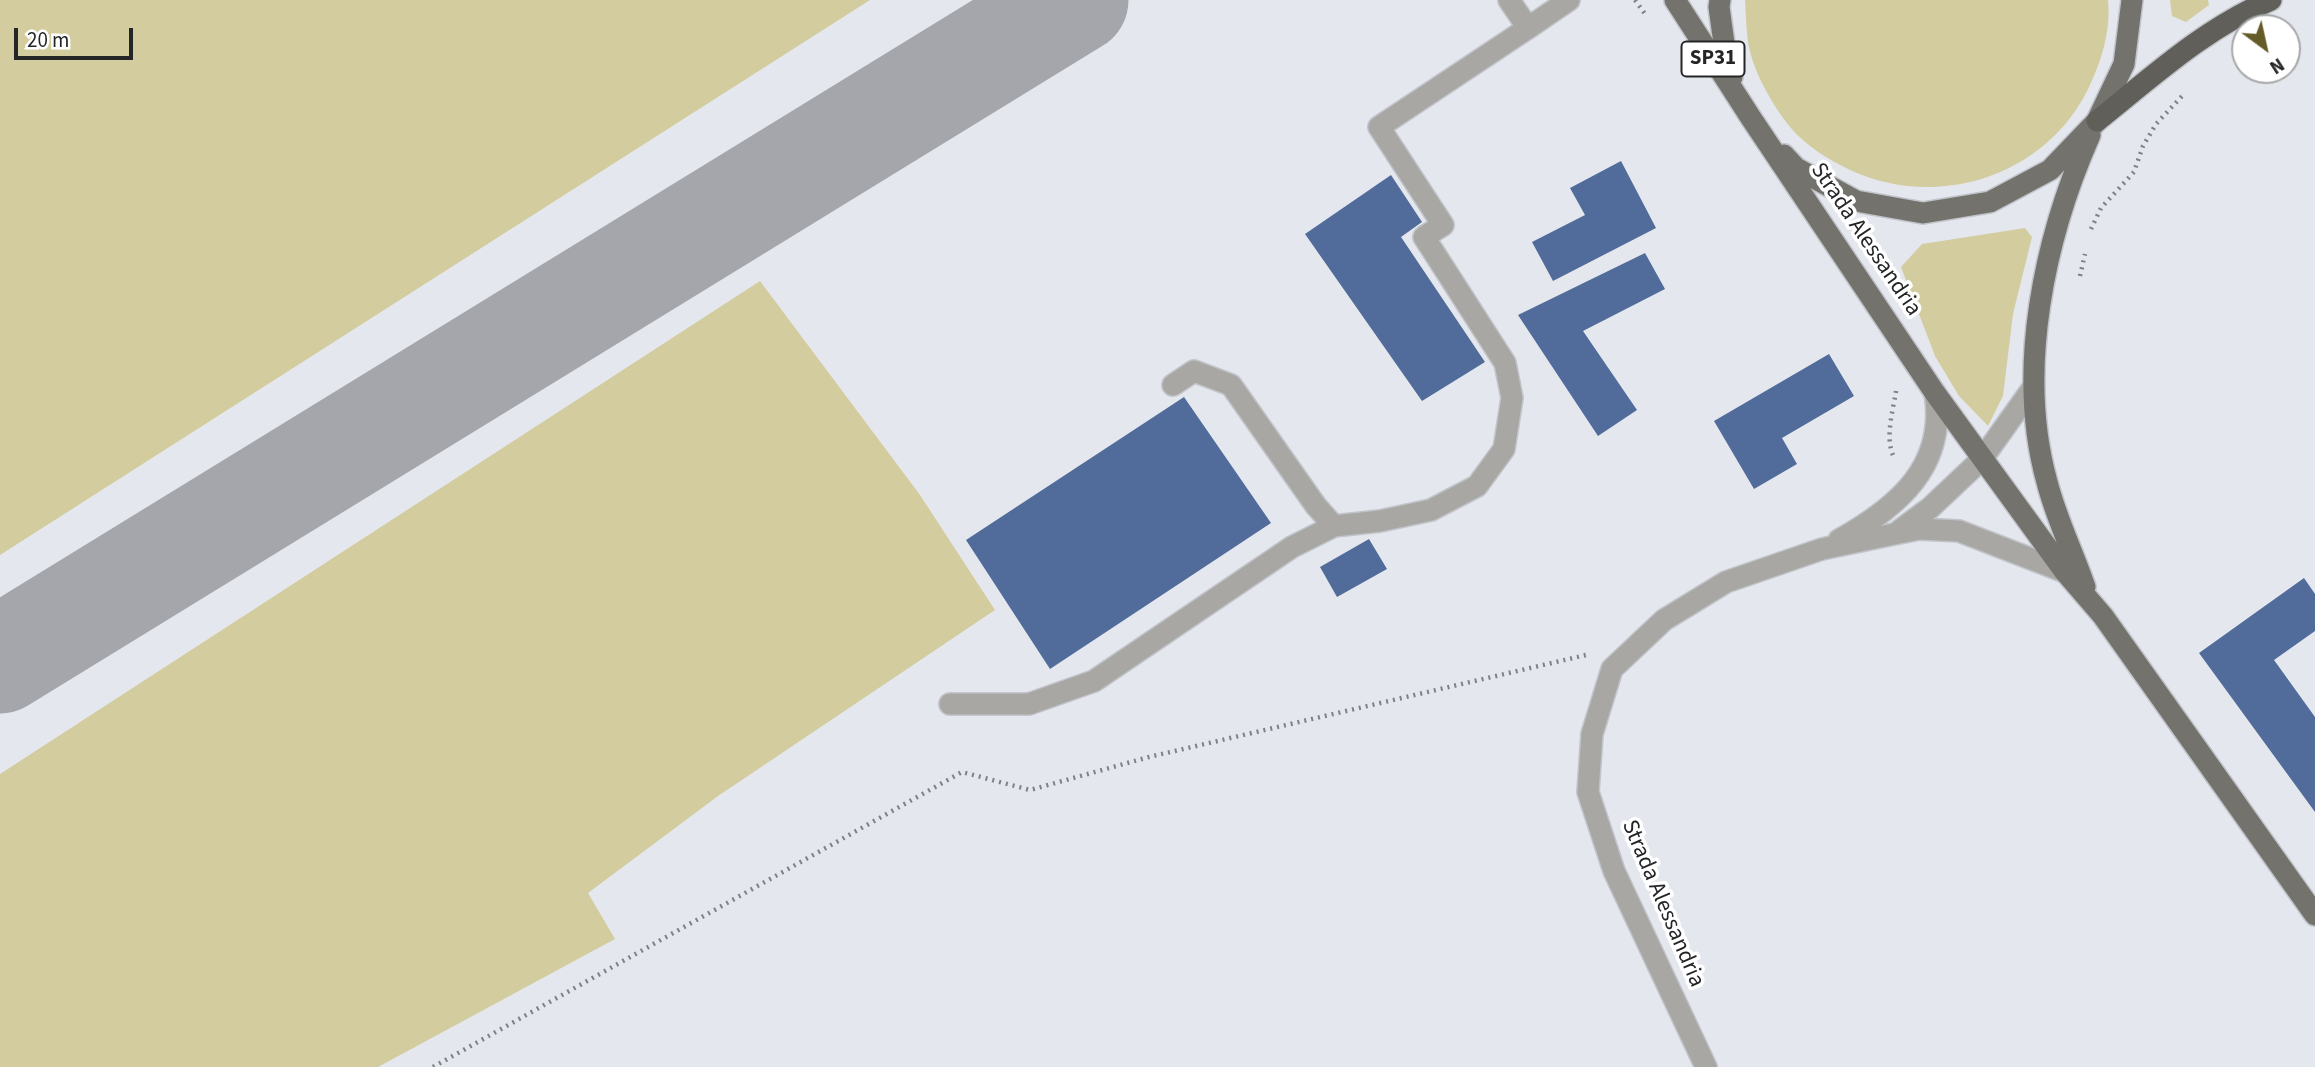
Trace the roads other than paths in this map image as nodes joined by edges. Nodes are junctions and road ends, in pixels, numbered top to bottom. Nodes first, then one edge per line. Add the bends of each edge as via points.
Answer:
1 (1509, 0) edge
2 (1569, 0) edge
3 (1675, 0) edge
4 (1720, 0) edge
5 (2132, 0) edge
6 (2271, 0) edge
7 (1528, 28) junction
8 (1751, 118) junction
9 (2097, 121) junction
10 (1173, 385) dead end
11 (2032, 389) junction
12 (1935, 393) junction
13 (1982, 459) junction
14 (1334, 526) junction
15 (1894, 534) junction
16 (1822, 550) junction
17 (2065, 572) junction
18 (2090, 599) junction
19 (950, 704) dead end
20 (2315, 915) edge
21 (1706, 1067) edge

1 - 7 street
2 - 7 street
3 - 8 main road, SP31
4 - 8 main road via 1727,65
5 - 9 main road via 2124,64
6 - 9 highway via 2198,40
7 - 14 street via 1379,127 1443,225 1424,237 1504,363 1512,398 1504,449 1478,486 1431,510 1380,522
8 - 9 main road via 1796,168 1856,201 1923,213 1990,202 2050,170
8 - 12 main road, Strada Alessandria
9 - 11 main road via 2076,168 2052,248 2035,332
10 - 14 street via 1194,371 1231,385
11 - 13 street
11 - 18 main road via 2047,484
12 - 13 main road, Strada Alessandria
12 - 16 street, Strada Alessandria via 1937,430 1932,453 1913,484 1895,503
13 - 15 street via 1930,508
13 - 17 main road, Strada Alessandria
14 - 19 street via 1292,547 1094,681 1029,705
15 - 16 street, Strada Alessandria
15 - 17 street, Strada Alessandria via 1919,529 1959,531
16 - 21 street, Strada Alessandria via 1726,582 1664,620 1612,669 1592,734 1588,792 1614,871
17 - 18 main road, Strada Alessandria
18 - 20 main road

